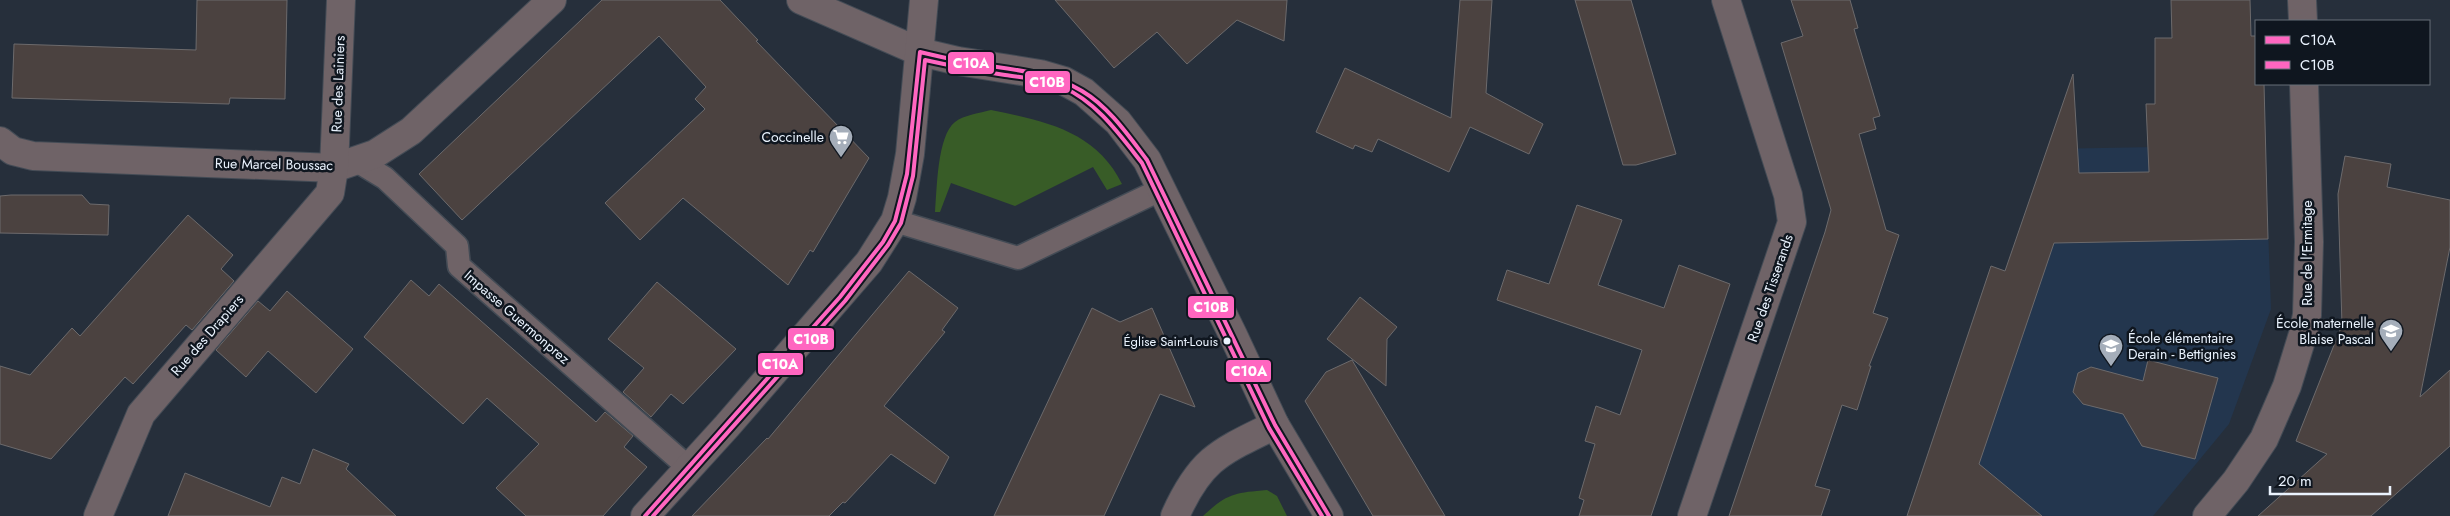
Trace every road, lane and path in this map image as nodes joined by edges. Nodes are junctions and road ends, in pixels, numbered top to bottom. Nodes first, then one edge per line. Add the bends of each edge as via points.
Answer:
1 (341, 0) edge
2 (552, 0) edge
3 (801, 0) edge
4 (924, 0) edge
5 (1726, 0) edge
6 (2302, 0) edge
7 (2303, 20) edge
8 (920, 52) junction
9 (2304, 85) edge
10 (0, 141) edge
11 (346, 165) junction
12 (1162, 189) junction
13 (895, 221) junction
14 (1274, 425) junction
15 (689, 468) junction
16 (98, 516) edge
17 (645, 516) edge
18 (1175, 516) edge
19 (1329, 516) edge
20 (1692, 516) edge
21 (2207, 516) edge

1 - 11 street, Rue des Lainiers
2 - 11 street, Rue Marcel Boussac via 411,131 375,154
3 - 8 street
4 - 8 street
5 - 20 street, Rue des Tisserands via 1788,195 1792,222
6 - 7 street
8 - 12 street via 1040,74 1084,92 1104,108 1134,141
8 - 13 street via 907,174
9 - 21 street, Rue de l'Ermitage via 2309,242 2307,315 2303,334 2287,386 2264,439
10 - 11 street, Rue Marcel Boussac via 13,151 33,156
11 - 15 lane, Impasse Guermonprez via 384,178 457,246 458,266
11 - 16 street, Rue des Drapiers via 330,193 141,414
12 - 13 lane via 1018,258
12 - 14 street
13 - 15 street via 869,262
14 - 18 street via 1222,452 1205,465 1193,480
14 - 19 street
15 - 17 street

